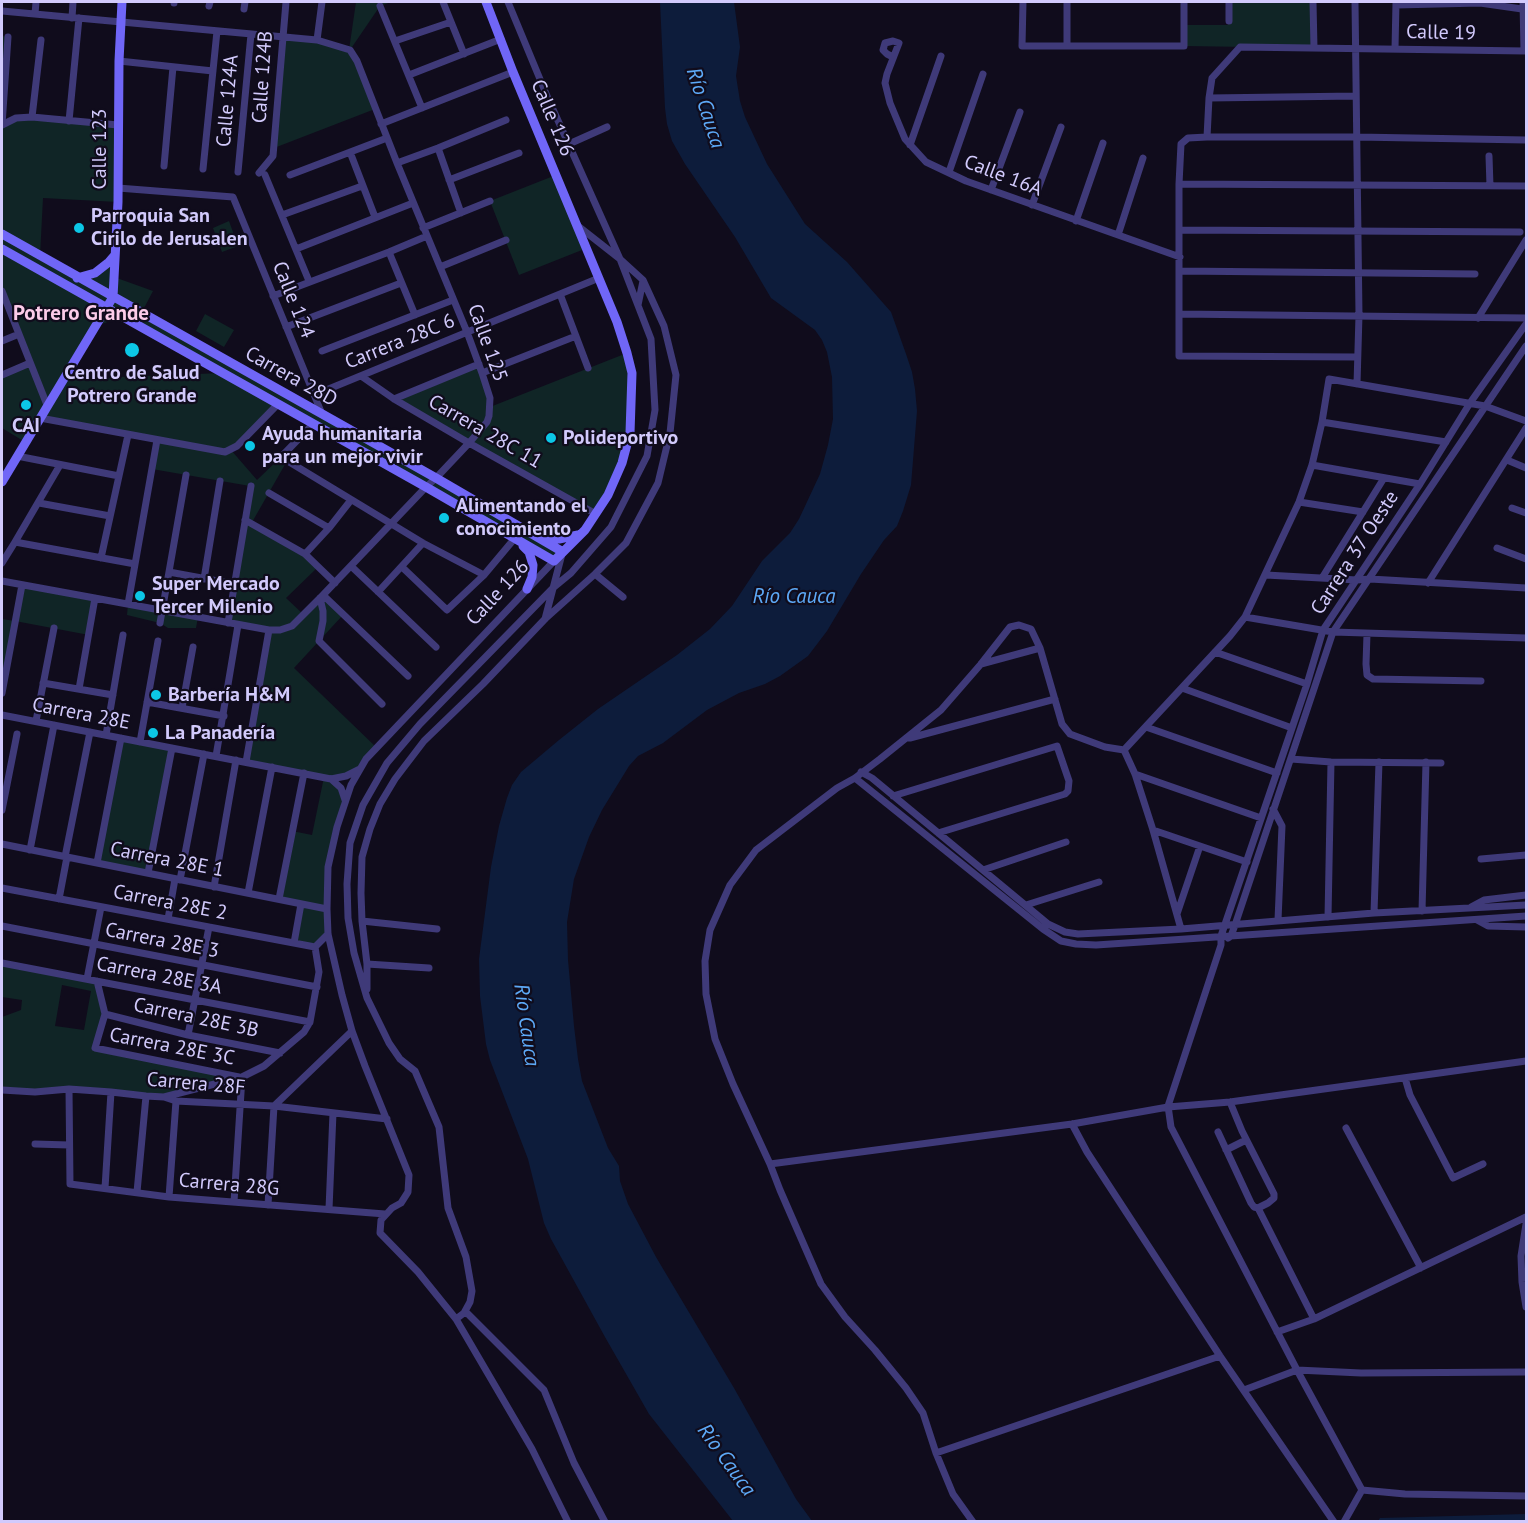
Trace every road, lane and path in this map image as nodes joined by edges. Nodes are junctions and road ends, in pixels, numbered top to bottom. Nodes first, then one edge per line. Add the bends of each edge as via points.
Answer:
1 (3, 2) edge
2 (36, 2) edge
3 (74, 2) edge
4 (122, 2) edge
5 (286, 2) edge
6 (322, 2) edge
7 (443, 2) edge
8 (486, 2) edge
9 (508, 2) edge
10 (1023, 2) edge
11 (1067, 2) edge
12 (1184, 2) edge
13 (1229, 2) edge
14 (1313, 2) edge
15 (1355, 2) edge
16 (1480, 2) edge
17 (1396, 3) edge
18 (1522, 5) edge
19 (380, 6) dead end
20 (2, 11) edge
21 (35, 14) junction
22 (75, 18) junction
23 (1229, 21) dead end
24 (121, 22) junction
25 (451, 22) junction
26 (217, 31) junction
27 (251, 34) junction
28 (8, 37) dead end
29 (282, 37) junction
30 (501, 39) junction
31 (41, 40) dead end
32 (317, 40) junction
33 (395, 41) junction
34 (1067, 46) junction
35 (1314, 48) junction
36 (1356, 49) junction
37 (1395, 49) junction
38 (1525, 51) edge
39 (464, 54) junction
40 (941, 56) dead end
41 (893, 57) dead end
42 (119, 61) junction
43 (173, 67) junction
44 (213, 71) junction
45 (513, 72) junction
46 (983, 74) dead end
47 (409, 75) junction
48 (1356, 96) junction
49 (1209, 98) junction
50 (422, 108) junction
51 (1020, 112) dead end
52 (32, 117) junction
53 (506, 120) dead end
54 (69, 121) junction
55 (381, 123) junction
56 (2, 125) edge
57 (118, 125) junction
58 (607, 127) dead end
59 (1061, 127) dead end
60 (1207, 137) junction
61 (1357, 137) junction
62 (387, 138) junction
63 (1527, 140) edge
64 (1103, 143) dead end
65 (569, 144) junction
66 (910, 144) junction
67 (438, 148) junction
68 (350, 152) junction
69 (519, 153) dead end
70 (1489, 156) dead end
71 (1143, 158) dead end
72 (397, 163) junction
73 (164, 166) dead end
74 (203, 169) dead end
75 (238, 172) dead end
76 (949, 172) junction
77 (290, 175) dead end
78 (449, 180) junction
79 (1179, 184) junction
80 (1358, 184) junction
81 (362, 186) junction
82 (1490, 186) junction
83 (1527, 186) edge
84 (118, 188) junction
85 (991, 190) junction
86 (490, 201) dead end
87 (413, 203) junction
88 (1032, 205) junction
89 (461, 213) junction
90 (282, 215) junction
91 (375, 217) junction
92 (1076, 221) junction
93 (578, 226) junction
94 (423, 228) junction
95 (1179, 230) junction
96 (1358, 230) junction
97 (1520, 232) dead end
98 (2, 234) edge
99 (427, 236) junction
100 (1118, 236) junction
101 (506, 240) dead end
102 (1527, 240) edge
103 (2, 249) edge
104 (296, 249) junction
105 (389, 252) junction
106 (115, 255) junction
107 (1180, 257) junction
108 (620, 259) junction
109 (440, 267) junction
110 (1180, 271) junction
111 (1358, 272) junction
112 (1475, 274) dead end
113 (77, 278) junction
114 (599, 278) junction
115 (643, 280) junction
116 (309, 281) junction
117 (401, 283) junction
118 (2, 291) edge
119 (560, 294) junction
120 (273, 296) junction
121 (113, 297) junction
122 (453, 300) junction
123 (638, 305) junction
124 (107, 307) junction
125 (1179, 314) junction
126 (415, 315) junction
127 (1359, 315) junction
128 (1478, 318) junction
129 (1527, 318) edge
130 (1527, 324) edge
131 (286, 327) junction
132 (467, 332) junction
133 (1523, 333) edge
134 (19, 334) junction
135 (576, 336) junction
136 (2, 341) edge
137 (1527, 346) edge
138 (322, 351) dead end
139 (1357, 357) junction
140 (30, 363) junction
141 (479, 364) junction
142 (588, 368) dead end
143 (482, 373) junction
144 (2, 375) edge
145 (361, 376) junction
146 (1357, 384) junction
147 (314, 395) junction
148 (394, 399) junction
149 (1470, 403) junction
150 (278, 404) junction
151 (47, 405) junction
152 (1485, 406) junction
153 (322, 414) junction
154 (40, 418) junction
155 (1527, 421) edge
156 (1322, 422) junction
157 (313, 424) junction
158 (1527, 428) edge
159 (128, 435) junction
160 (157, 440) junction
161 (1446, 442) junction
162 (469, 443) junction
163 (17, 456) junction
164 (1507, 460) junction
165 (60, 465) junction
166 (1312, 465) junction
167 (1527, 468) edge
168 (186, 475) dead end
169 (119, 476) junction
170 (436, 478) junction
171 (1384, 478) junction
172 (220, 480) dead end
173 (2, 482) edge
174 (1420, 484) junction
175 (251, 486) dead end
176 (426, 486) junction
177 (269, 493) dead end
178 (351, 500) junction
179 (1299, 502) junction
180 (39, 503) junction
181 (1512, 508) dead end
182 (1363, 512) junction
183 (1527, 513) edge
184 (596, 514) junction
185 (110, 516) junction
186 (245, 520) junction
187 (392, 524) junction
188 (329, 528) junction
189 (580, 535) junction
190 (515, 538) junction
191 (540, 538) junction
192 (15, 542) junction
193 (423, 543) junction
194 (1497, 548) dead end
195 (562, 552) junction
196 (305, 554) junction
197 (101, 558) junction
198 (1527, 559) edge
199 (554, 561) junction
200 (2, 563) edge
201 (135, 564) junction
202 (351, 566) junction
203 (402, 567) junction
204 (169, 572) junction
205 (595, 574) junction
206 (484, 575) junction
207 (1266, 575) junction
208 (1322, 578) junction
209 (204, 579) junction
210 (1370, 579) junction
211 (1357, 580) junction
212 (2, 581) edge
213 (335, 583) junction
214 (1428, 583) junction
215 (234, 584) junction
216 (22, 585) junction
217 (554, 587) junction
218 (1527, 588) edge
219 (527, 589) junction
220 (378, 592) junction
221 (322, 597) junction
222 (623, 597) dead end
223 (95, 598) junction
224 (129, 604) junction
225 (163, 611) junction
226 (1245, 616) junction
227 (545, 619) junction
228 (160, 623) dead end
229 (228, 623) junction
230 (238, 625) junction
231 (54, 628) dead end
232 (268, 630) junction
233 (1323, 630) junction
234 (1333, 632) junction
235 (1367, 634) junction
236 (123, 635) dead end
237 (1527, 638) edge
238 (158, 641) dead end
239 (192, 647) dead end
240 (436, 647) dead end
241 (1040, 648) junction
242 (1215, 652) junction
243 (981, 664) junction
244 (408, 676) dead end
245 (1481, 681) dead end
246 (43, 683) junction
247 (1307, 684) junction
248 (1182, 688) junction
249 (79, 689) junction
250 (2, 693) edge
251 (113, 695) junction
252 (1055, 699) junction
253 (147, 702) junction
254 (382, 704) dead end
255 (182, 708) junction
256 (2, 715) edge
257 (224, 716) junction
258 (36, 722) junction
259 (54, 725) junction
260 (1146, 727) junction
261 (1292, 728) junction
262 (90, 732) junction
263 (16, 734) dead end
264 (106, 735) junction
265 (121, 738) junction
266 (905, 739) junction
267 (140, 742) junction
268 (172, 748) junction
269 (1124, 750) junction
270 (204, 754) junction
271 (216, 756) junction
272 (1291, 759) junction
273 (236, 760) junction
274 (246, 762) junction
275 (1331, 762) junction
276 (1379, 762) junction
277 (1426, 762) junction
278 (1441, 763) dead end
279 (272, 767) junction
280 (360, 769) junction
281 (861, 772) junction
282 (1277, 772) junction
283 (304, 773) junction
284 (1135, 774) junction
285 (855, 778) junction
286 (331, 779) junction
287 (894, 796) junction
288 (345, 800) junction
289 (1273, 809) junction
290 (2, 810) edge
291 (1261, 818) junction
292 (1153, 830) junction
293 (938, 833) junction
294 (1066, 842) dead end
295 (2, 844) edge
296 (1200, 846) junction
297 (30, 850) junction
298 (1527, 855) edge
299 (66, 857) junction
300 (1481, 859) dead end
301 (1247, 862) junction
302 (97, 863) junction
303 (983, 870) junction
304 (148, 873) junction
305 (177, 879) junction
306 (1099, 882) dead end
307 (214, 887) junction
308 (2, 888) edge
309 (248, 893) junction
310 (1527, 895) edge
311 (59, 899) junction
312 (279, 900) junction
313 (301, 904) junction
314 (1026, 904) junction
315 (1527, 905) edge
316 (101, 907) junction
317 (1469, 908) junction
318 (327, 909) junction
319 (1422, 911) junction
320 (1374, 913) junction
321 (1177, 914) junction
322 (1527, 916) edge
323 (1328, 917) junction
324 (168, 919) junction
325 (1278, 920) junction
326 (1476, 920) junction
327 (362, 921) junction
328 (1235, 925) junction
329 (2, 926) edge
330 (1225, 926) junction
331 (209, 927) junction
332 (1527, 927) edge
333 (437, 929) dead end
334 (1181, 929) junction
335 (328, 934) junction
336 (1221, 936) junction
337 (1231, 936) junction
338 (294, 943) junction
339 (94, 944) junction
340 (1221, 945) junction
341 (315, 947) junction
342 (2, 963) edge
343 (367, 964) junction
344 (202, 966) junction
345 (429, 968) dead end
346 (87, 979) junction
347 (97, 981) junction
348 (316, 987) junction
349 (367, 998) junction
350 (195, 1000) junction
351 (105, 1014) junction
352 (310, 1023) junction
353 (352, 1031) junction
354 (188, 1035) junction
355 (280, 1053) junction
356 (1527, 1061) edge
357 (242, 1077) junction
358 (1405, 1078) junction
359 (69, 1089) junction
360 (2, 1090) edge
361 (111, 1092) junction
362 (146, 1096) junction
363 (164, 1096) junction
364 (176, 1101) junction
365 (1230, 1102) junction
366 (241, 1105) junction
367 (274, 1106) junction
368 (1168, 1107) junction
369 (333, 1113) junction
370 (387, 1119) junction
371 (1072, 1124) junction
372 (1346, 1128) dead end
373 (1218, 1131) dead end
374 (1246, 1140) junction
375 (36, 1144) dead end
376 (69, 1145) junction
377 (1226, 1150) junction
378 (770, 1164) junction
379 (1484, 1164) dead end
380 (105, 1188) junction
381 (137, 1192) junction
382 (169, 1197) junction
383 (234, 1202) junction
384 (268, 1205) junction
385 (1258, 1208) junction
386 (329, 1209) junction
387 (386, 1214) junction
388 (1527, 1217) edge
389 (1527, 1224) edge
390 (1421, 1268) junction
391 (1527, 1307) edge
392 (464, 1313) junction
393 (456, 1319) junction
394 (1314, 1319) junction
395 (1277, 1332) junction
396 (1220, 1356) junction
397 (1297, 1370) junction
398 (1527, 1372) edge
399 (1244, 1390) junction
400 (936, 1453) junction
401 (1362, 1490) junction
402 (1527, 1496) edge
403 (568, 1521) edge
404 (605, 1521) edge
405 (973, 1521) edge
406 (1334, 1521) edge
407 (1344, 1521) edge

1 - 20 street
2 - 21 street
3 - 22 street
4 - 24 street, Calle 123
5 - 29 street, Calle 124B
6 - 32 street
7 - 25 street
8 - 30 street, Calle 126
9 - 65 street
10 - 34 street via 1022,46
11 - 34 street
12 - 34 street via 1184,46
13 - 23 street
14 - 35 street
15 - 36 street
16 - 17 street
16 - 18 street
17 - 37 street
18 - 38 street
19 - 33 street
20 - 21 street
21 - 22 street
22 - 24 street
22 - 54 street
24 - 26 street
24 - 42 street, Calle 123
25 - 33 street
25 - 39 street
26 - 27 street
26 - 44 street
27 - 29 street
27 - 75 street, Calle 124A
28 - 56 street
29 - 32 street
29 - 90 street, Calle 124B via 273,156 262,174
30 - 39 street
30 - 45 street, Calle 126
31 - 52 street
32 - 55 street, Calle 125 via 350,50
33 - 47 street
35 - 36 street, Calle 19
35 - 49 street, Calle 19 via 1240,47 1212,78
36 - 37 street, Calle 19
36 - 48 street
37 - 38 street, Calle 19
39 - 47 street
40 - 66 street
41 - 66 street, Calle 16A via 885,83
42 - 43 street
42 - 57 street, Calle 123
43 - 44 street
43 - 73 street
44 - 74 street
45 - 50 street
45 - 93 street, Calle 126
46 - 76 street
47 - 50 street
48 - 49 street
48 - 61 street
49 - 60 street, Calle 19
50 - 55 street
51 - 85 street
52 - 54 street
52 - 56 street via 16,118
53 - 67 street
54 - 57 street
55 - 62 street, Calle 125
57 - 84 street, Calle 123
58 - 65 street
59 - 88 street
60 - 61 street
60 - 79 street via 1188,138 1181,144
61 - 63 street
61 - 80 street
62 - 68 street
62 - 72 street, Calle 125
64 - 92 street
65 - 108 street
66 - 76 street, Calle 16A via 926,162
67 - 72 street
67 - 78 street
68 - 77 street
68 - 81 street
69 - 78 street
70 - 82 street
71 - 100 street
72 - 87 street, Calle 125
76 - 85 street, Calle 16A
78 - 89 street
79 - 80 street
79 - 95 street
80 - 82 street
80 - 96 street
81 - 90 street
81 - 91 street
82 - 83 street
84 - 106 street, Calle 123
84 - 120 street, Calle 124 via 233,197
85 - 88 street, Calle 16A
86 - 89 street
87 - 91 street
87 - 94 street, Calle 125
88 - 92 street, Calle 16A
89 - 94 street
90 - 104 street
91 - 104 street
92 - 100 street, Calle 16A
93 - 108 street
93 - 114 street, Calle 126
94 - 99 street, Calle 125
95 - 96 street
95 - 107 street
96 - 97 street
96 - 111 street
98 - 113 street, Carrera 28D
99 - 105 street
99 - 109 street, Calle 125
100 - 107 street, Calle 16A
101 - 109 street
102 - 128 street
103 - 124 street, Carrera 28D
104 - 116 street
105 - 116 street
105 - 117 street
106 - 113 street via 95,273
106 - 121 street, Calle 123
107 - 110 street
108 - 115 street
108 - 123 street
109 - 122 street, Calle 125
110 - 111 street
110 - 125 street
111 - 112 street
111 - 127 street
113 - 121 street, Carrera 28D
114 - 119 street, Carrera 28C 6
114 - 184 street, Calle 126 via 627,353 632,394 630,433 622,463
115 - 123 street
115 - 205 street via 664,326 676,375 670,434 658,483 626,543
116 - 120 street
117 - 126 street
117 - 131 street
118 - 134 street
119 - 132 street, Carrera 28C 6
119 - 135 street
120 - 131 street, Calle 124
121 - 124 street, Calle 123
121 - 153 street, Carrera 28D
122 - 126 street
122 - 132 street, Calle 125
123 - 217 street via 651,339 655,410 646,456 611,527
124 - 150 street, Carrera 28D
124 - 151 street, Calle 123
125 - 127 street
125 - 139 street via 1179,356
126 - 138 street
127 - 128 street
127 - 139 street
128 - 129 street
130 - 133 street, Carrera 37 Oeste
131 - 147 street, Calle 124
132 - 141 street, Calle 125
132 - 145 street, Carrera 28C 6
133 - 149 street, Carrera 37 Oeste
134 - 136 street
134 - 140 street
135 - 142 street
135 - 143 street
137 - 152 street, Carrera 37 Oeste
139 - 146 street
140 - 144 street
140 - 151 street
141 - 143 street, Calle 125
141 - 148 street
143 - 162 street, Calle 125 via 490,399 489,416
145 - 147 street, Carrera 28C 6
145 - 148 street, Carrera 28C 11
146 - 149 street
146 - 156 street via 1329,379
147 - 153 street, Calle 124
148 - 162 street, Carrera 28C 11
149 - 152 street
149 - 161 street, Carrera 37 Oeste
150 - 157 street, Carrera 28D
150 - 160 street via 237,446 225,452
151 - 154 street, Calle 123
152 - 155 street
152 - 210 street, Carrera 37 Oeste
153 - 170 street, Carrera 28D
154 - 159 street
154 - 163 street, Calle 123
156 - 161 street
156 - 166 street
157 - 176 street, Carrera 28D
157 - 178 street via 281,457
158 - 164 street
159 - 160 street
159 - 169 street
160 - 201 street
161 - 174 street, Carrera 37 Oeste
162 - 170 street, Calle 125
162 - 184 street, Carrera 28C 11
163 - 165 street
163 - 173 street, Calle 123
164 - 167 street
164 - 214 street
165 - 169 street
165 - 180 street
166 - 171 street
166 - 179 street
168 - 204 street
169 - 185 street
170 - 176 street, Calle 125
170 - 191 street, Carrera 28D
171 - 174 street
171 - 182 street
172 - 209 street
174 - 211 street, Carrera 37 Oeste
175 - 186 street
176 - 187 street, Calle 125
176 - 190 street, Carrera 28D
177 - 188 street
178 - 187 street
178 - 188 street
179 - 182 street
179 - 207 street
180 - 185 street
180 - 192 street
181 - 183 street
182 - 208 street
184 - 189 street, Calle 126
185 - 197 street
186 - 196 street
186 - 215 street
187 - 193 street
187 - 202 street, Calle 125
188 - 196 street
189 - 191 street
189 - 195 street, Calle 126
190 - 199 street, Carrera 28D
190 - 206 street
190 - 219 street via 529,552 533,565
191 - 195 street, Carrera 28D
192 - 197 street
192 - 200 street
193 - 203 street
193 - 206 street
194 - 198 street
195 - 199 street, Calle 126
195 - 217 street
196 - 213 street
197 - 201 street
199 - 219 street, Calle 126
201 - 224 street
202 - 213 street, Calle 125
202 - 220 street
203 - 206 street via 447,610
203 - 220 street
204 - 209 street
204 - 225 street
205 - 222 street
205 - 227 street
207 - 208 street
207 - 226 street
208 - 211 street
209 - 215 street
210 - 211 street
210 - 214 street
210 - 234 street, Carrera 37 Oeste
211 - 233 street, Carrera 37 Oeste
212 - 216 street
213 - 221 street, Calle 125
214 - 218 street
215 - 229 street
216 - 223 street
216 - 250 street
217 - 227 street
217 - 349 street via 420,724 387,763 363,805 350,843 346,884 354,954
219 - 280 street, Calle 126 via 376,747
220 - 240 street
221 - 232 street, Calle 125 via 292,626
221 - 244 street
221 - 254 street via 323,621 318,641
223 - 224 street
223 - 249 street
224 - 225 street
225 - 228 street
225 - 229 street
226 - 233 street
226 - 242 street
227 - 327 street via 424,741 395,779 380,804 362,857
229 - 230 street
230 - 232 street
230 - 257 street
231 - 246 street
232 - 274 street
233 - 234 street
233 - 247 street, Carrera 37 Oeste
234 - 235 street
234 - 272 street, Carrera 37 Oeste
235 - 237 street
235 - 245 street via 1367,675 1373,679
236 - 251 street
238 - 253 street
239 - 255 street
241 - 243 street
241 - 243 street via 1031,629 1015,625
241 - 252 street
242 - 247 street
242 - 248 street
243 - 266 street via 940,710
246 - 249 street
246 - 258 street
247 - 261 street, Carrera 37 Oeste
248 - 260 street
248 - 261 street
249 - 251 street
251 - 264 street
252 - 266 street
252 - 269 street via 1062,724 1070,734
253 - 255 street
253 - 267 street
255 - 257 street
256 - 258 street, Carrera 28E
257 - 271 street
258 - 259 street, Carrera 28E
259 - 262 street, Carrera 28E
259 - 297 street
260 - 269 street
260 - 282 street
261 - 282 street, Carrera 37 Oeste
262 - 264 street, Carrera 28E
262 - 299 street
263 - 290 street
264 - 265 street, Carrera 28E
265 - 267 street, Carrera 28E
265 - 302 street
266 - 281 street
267 - 268 street, Carrera 28E
268 - 270 street, Carrera 28E
268 - 304 street
269 - 284 street
270 - 271 street, Carrera 28E
270 - 305 street
271 - 273 street, Carrera 28E
272 - 275 street
272 - 289 street, Carrera 37 Oeste
273 - 274 street, Carrera 28E
273 - 307 street
274 - 279 street, Carrera 28E
275 - 276 street
275 - 323 street
276 - 277 street
276 - 320 street
277 - 278 street
277 - 319 street
279 - 283 street, Carrera 28E
279 - 309 street
280 - 286 street
280 - 288 street, Calle 126
281 - 285 street
281 - 287 street
282 - 291 street, Carrera 37 Oeste
283 - 286 street, Carrera 28E
283 - 312 street
284 - 291 street
284 - 292 street
285 - 336 street via 1061,941 1096,945
285 - 378 street via 756,850 730,885 710,930 705,961 706,994 715,1039
286 - 288 street via 341,788
287 - 293 street
287 - 293 street via 1057,746 1069,781 1065,794
288 - 318 street, Calle 126 via 328,867
289 - 325 street via 1282,826
289 - 328 street, Carrera 37 Oeste
291 - 301 street, Carrera 37 Oeste
292 - 296 street
292 - 321 street
293 - 303 street
294 - 303 street
295 - 297 street, Carrera 28E 1
296 - 301 street
296 - 321 street
297 - 299 street, Carrera 28E 1
298 - 300 street
299 - 302 street, Carrera 28E 1
299 - 311 street
301 - 330 street, Carrera 37 Oeste
302 - 304 street, Carrera 28E 1
303 - 314 street
304 - 305 street, Carrera 28E 1
305 - 307 street, Carrera 28E 1
305 - 324 street
306 - 314 street
307 - 309 street, Carrera 28E 1
308 - 311 street, Carrera 28E 2
309 - 312 street, Carrera 28E 1
310 - 317 street via 1484,900
311 - 316 street, Carrera 28E 2
312 - 313 street, Carrera 28E 1
313 - 318 street, Carrera 28E 1
313 - 338 street
314 - 334 street via 1048,924 1065,932
315 - 317 street
316 - 324 street, Carrera 28E 2
316 - 339 street
317 - 319 street
318 - 335 street, Calle 126
319 - 320 street
320 - 323 street
321 - 334 street
322 - 326 street
323 - 325 street
324 - 331 street, Carrera 28E 2
325 - 328 street
326 - 332 street via 1488,926
326 - 337 street
327 - 333 street
327 - 343 street
328 - 330 street
328 - 337 street, Carrera 37 Oeste
329 - 339 street, Carrera 28E 3
330 - 334 street
330 - 336 street, Carrera 37 Oeste
331 - 338 street, Carrera 28E 2
331 - 344 street
335 - 341 street
335 - 353 street, Calle 126
336 - 337 street
336 - 340 street
337 - 340 street
338 - 341 street, Carrera 28E 2
339 - 344 street, Carrera 28E 3
339 - 346 street
340 - 368 street
341 - 348 street via 319,972
342 - 346 street, Carrera 28E 3A
343 - 345 street
343 - 349 street
344 - 348 street, Carrera 28E 3
344 - 350 street
346 - 347 street, Carrera 28E 3A
347 - 350 street, Carrera 28E 3A
347 - 351 street
348 - 352 street
349 - 392 street via 389,1043 415,1071 440,1127 448,1208 466,1257 472,1291
350 - 352 street, Carrera 28E 3A
350 - 354 street
351 - 354 street, Carrera 28E 3B
351 - 357 street, Carrera 28E 3C via 96,1048
352 - 355 street
353 - 367 street
353 - 370 street, Calle 126
354 - 355 street, Carrera 28E 3B
355 - 357 street
356 - 358 street
357 - 363 street
357 - 366 street
358 - 365 street
358 - 379 street via 1453,1178
359 - 360 street, Carrera 28F
359 - 361 street, Carrera 28F
359 - 376 street
361 - 362 street, Carrera 28F
361 - 380 street
362 - 363 street, Carrera 28F
362 - 381 street
363 - 364 street, Carrera 28F
364 - 366 street, Carrera 28F
364 - 382 street
365 - 368 street
365 - 374 street
366 - 367 street, Carrera 28F
366 - 383 street
367 - 369 street, Carrera 28F
367 - 384 street
368 - 371 street
368 - 395 street via 1171,1127
369 - 370 street, Carrera 28F
369 - 386 street
370 - 387 street, Calle 126 via 409,1175 408,1192
371 - 378 street
371 - 396 street
372 - 390 street
373 - 377 street
374 - 377 street
374 - 385 street via 1274,1194 1274,1198
375 - 376 street
376 - 380 street, Carrera 28G via 70,1184
377 - 385 street via 1251,1203
378 - 400 street via 821,1284 906,1388 923,1413
380 - 381 street, Carrera 28G
381 - 382 street, Carrera 28G
382 - 383 street, Carrera 28G
383 - 384 street, Carrera 28G
384 - 386 street, Carrera 28G
385 - 394 street
386 - 387 street, Carrera 28G
387 - 393 street via 380,1233
388 - 390 street
389 - 391 street via 1521,1256
390 - 394 street
392 - 393 street
392 - 404 street via 544,1390 574,1463
393 - 403 street via 532,1449
394 - 395 street
395 - 397 street
396 - 399 street
396 - 400 street
397 - 398 street
397 - 399 street
397 - 401 street
399 - 406 street
400 - 405 street via 953,1494
401 - 402 street
401 - 407 street

